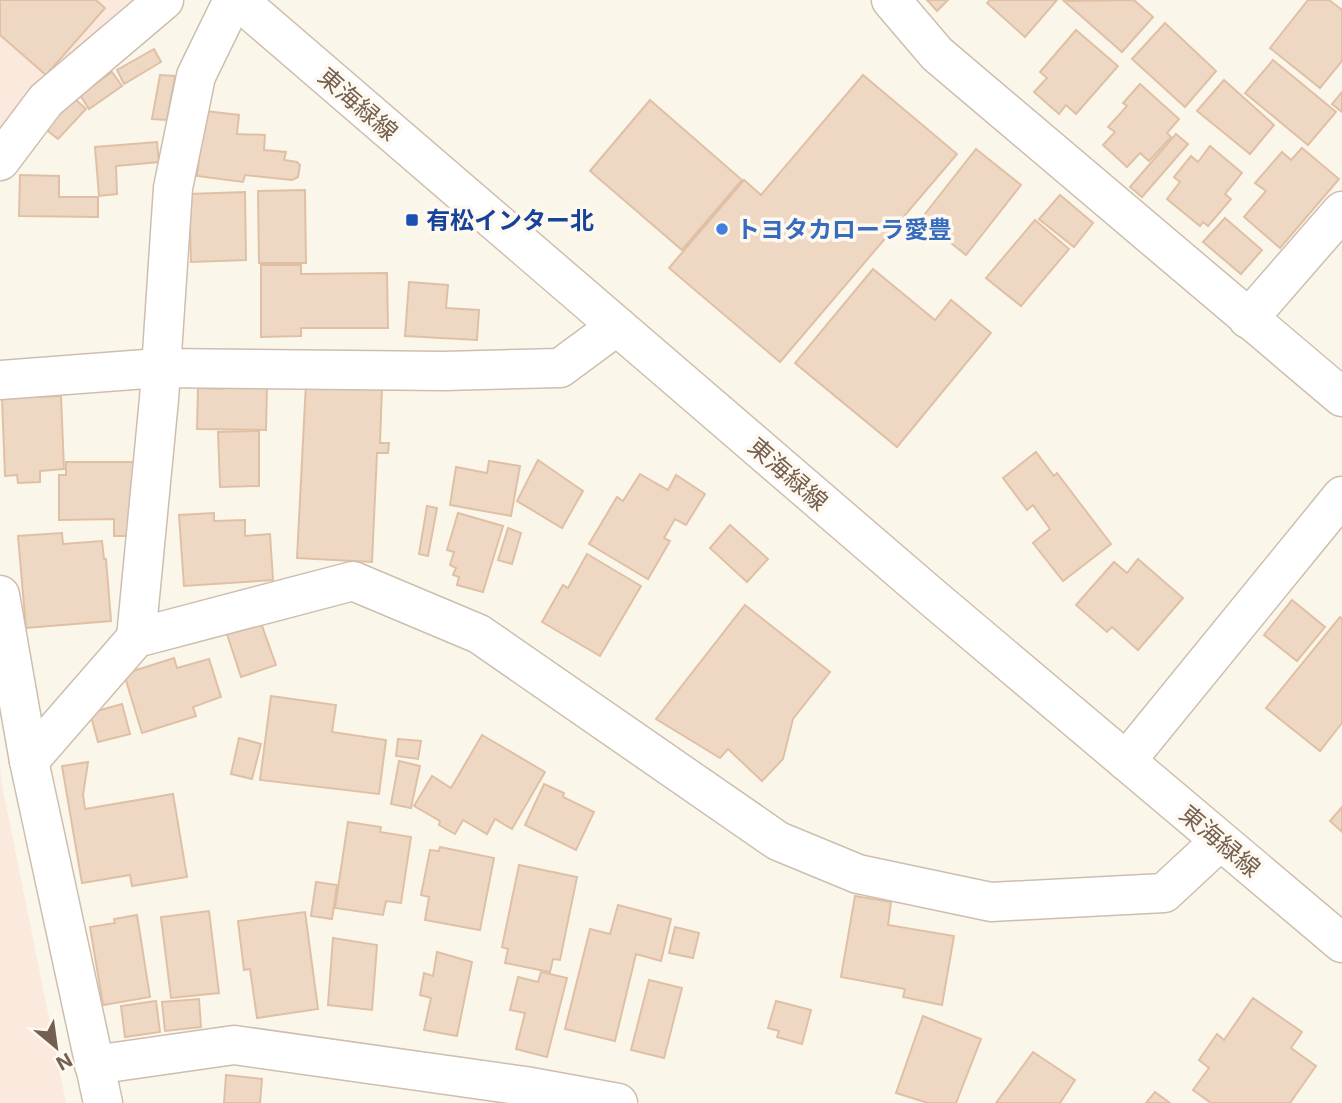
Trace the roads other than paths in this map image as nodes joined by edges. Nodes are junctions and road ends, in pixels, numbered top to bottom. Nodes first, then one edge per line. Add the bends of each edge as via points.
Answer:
1 (164, 0) edge
2 (235, 0) edge
3 (891, 0) edge
4 (0, 162) edge
5 (1342, 211) edge
6 (1248, 319) junction
7 (617, 326) junction
8 (159, 368) junction
9 (0, 380) edge
10 (1342, 397) edge
11 (1342, 496) edge
12 (0, 595) edge
13 (136, 638) junction
14 (29, 761) junction
15 (1126, 761) junction
16 (1220, 841) junction
17 (1342, 943) edge
18 (94, 1065) junction
19 (526, 1094) edge
20 (103, 1103) edge
21 (618, 1103) edge

1 - 4 street via 46,100
2 - 7 street, 東海緑線
2 - 8 street via 196,76 173,188
3 - 6 street via 937,54
5 - 6 street
6 - 10 street
7 - 8 street via 560,368
7 - 15 street, 東海緑線
8 - 9 street
8 - 13 street
11 - 15 street
12 - 14 street
13 - 14 street
13 - 16 street via 353,581 479,634 778,841 858,873 991,902 1164,893
14 - 18 street
15 - 16 street, 東海緑線
16 - 17 street, 東海緑線
18 - 19 street via 234,1045
18 - 20 street
19 - 21 street

